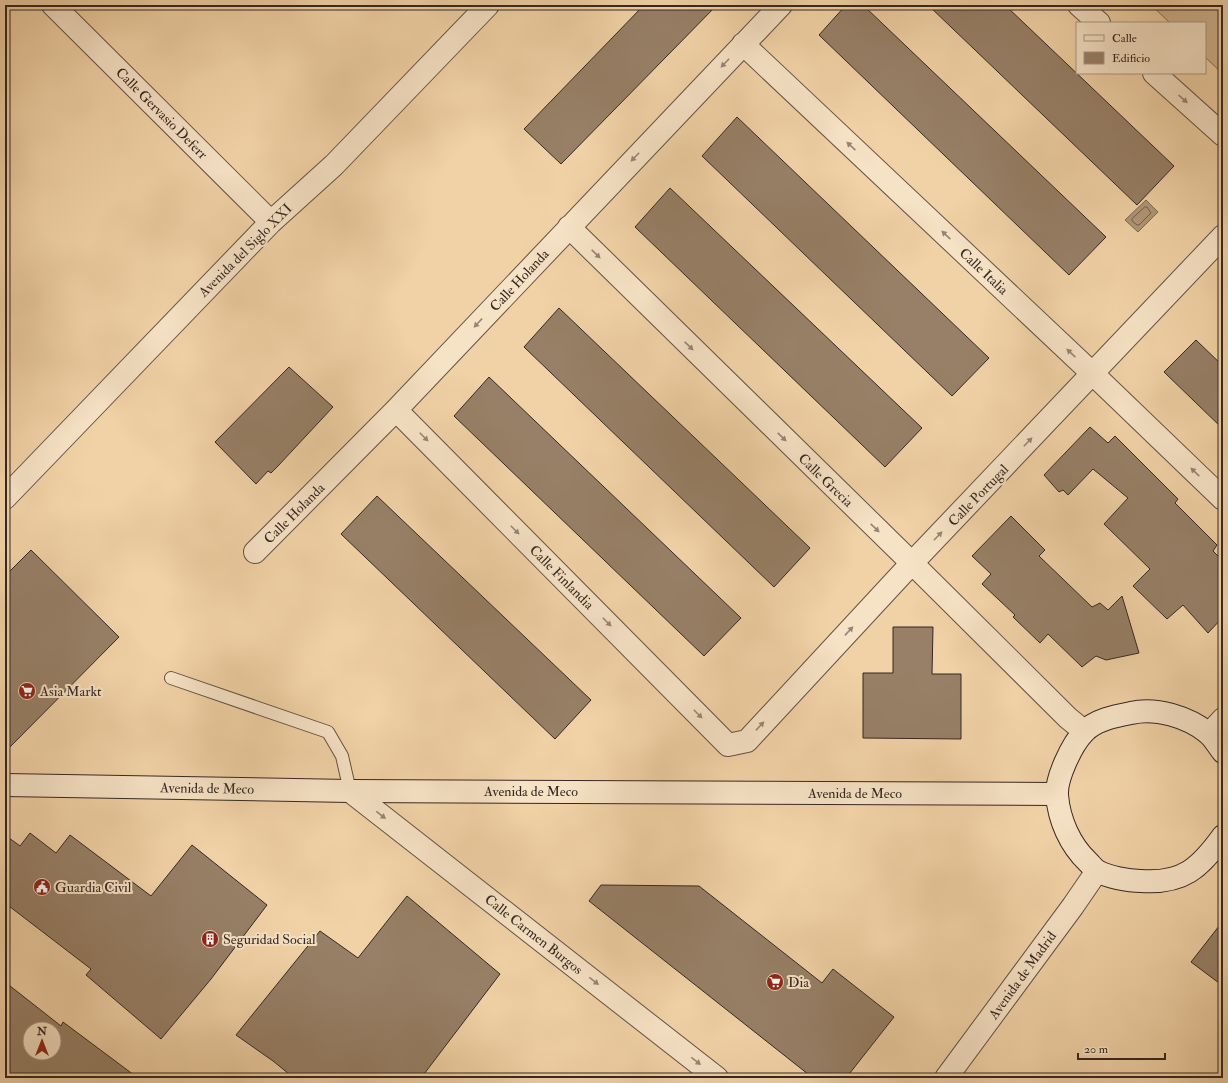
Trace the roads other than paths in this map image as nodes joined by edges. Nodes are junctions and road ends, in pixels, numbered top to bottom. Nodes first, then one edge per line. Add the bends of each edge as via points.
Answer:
1 (53, 5) edge
2 (488, 5) edge
3 (781, 5) edge
4 (1079, 5) edge
5 (1098, 22) edge
6 (743, 44) junction
7 (1155, 74) edge
8 (1223, 135) edge
9 (271, 222) junction
10 (569, 227) junction
11 (1223, 236) edge
12 (1093, 374) junction
13 (396, 410) junction
14 (5, 498) edge
15 (1223, 499) edge
16 (255, 552) dead end
17 (912, 564) junction
18 (171, 678) dead end
19 (1216, 726) edge
20 (1084, 731) junction
21 (728, 745) joint
22 (1223, 752) edge
23 (5, 785) edge
24 (350, 790) junction
25 (1057, 794) junction
26 (1223, 836) edge
27 (1097, 871) junction
28 (717, 1078) edge
29 (946, 1078) edge

1 - 9 street, Calle Gervasio Deferr
2 - 9 street, Avenida del Siglo XXI via 334,165
3 - 6 street, Calle Holanda
4 - 5 street
6 -> 10 street, Calle Holanda
12 -> 6 street, Calle Italia
7 -> 8 street
9 - 14 street, Avenida del Siglo XXI
10 -> 13 street, Calle Holanda
10 -> 17 street, Calle Grecia
11 - 12 street, Calle Portugal
15 -> 12 street, Calle Italia
17 -> 12 street, Calle Portugal
13 - 16 street, Calle Holanda
13 -> 21 street, Calle Finlandia
17 - 20 street, Calle Grecia
21 -> 17 street, Calle Portugal via 747,741
18 - 24 lane via 328,732 342,756
19 - 20 street via 1160,712 1135,712 1106,718
19 - 22 street
20 - 25 street via 1070,750 1062,770
23 - 24 street, Avenida de Meco
24 - 25 street, Avenida de Meco
24 -> 28 street, Calle Carmen Burgos
25 - 27 street via 1068,836 1080,854
26 - 27 street via 1209,856 1186,875 1157,882 1125,880
27 - 29 street, Avenida de Madrid

